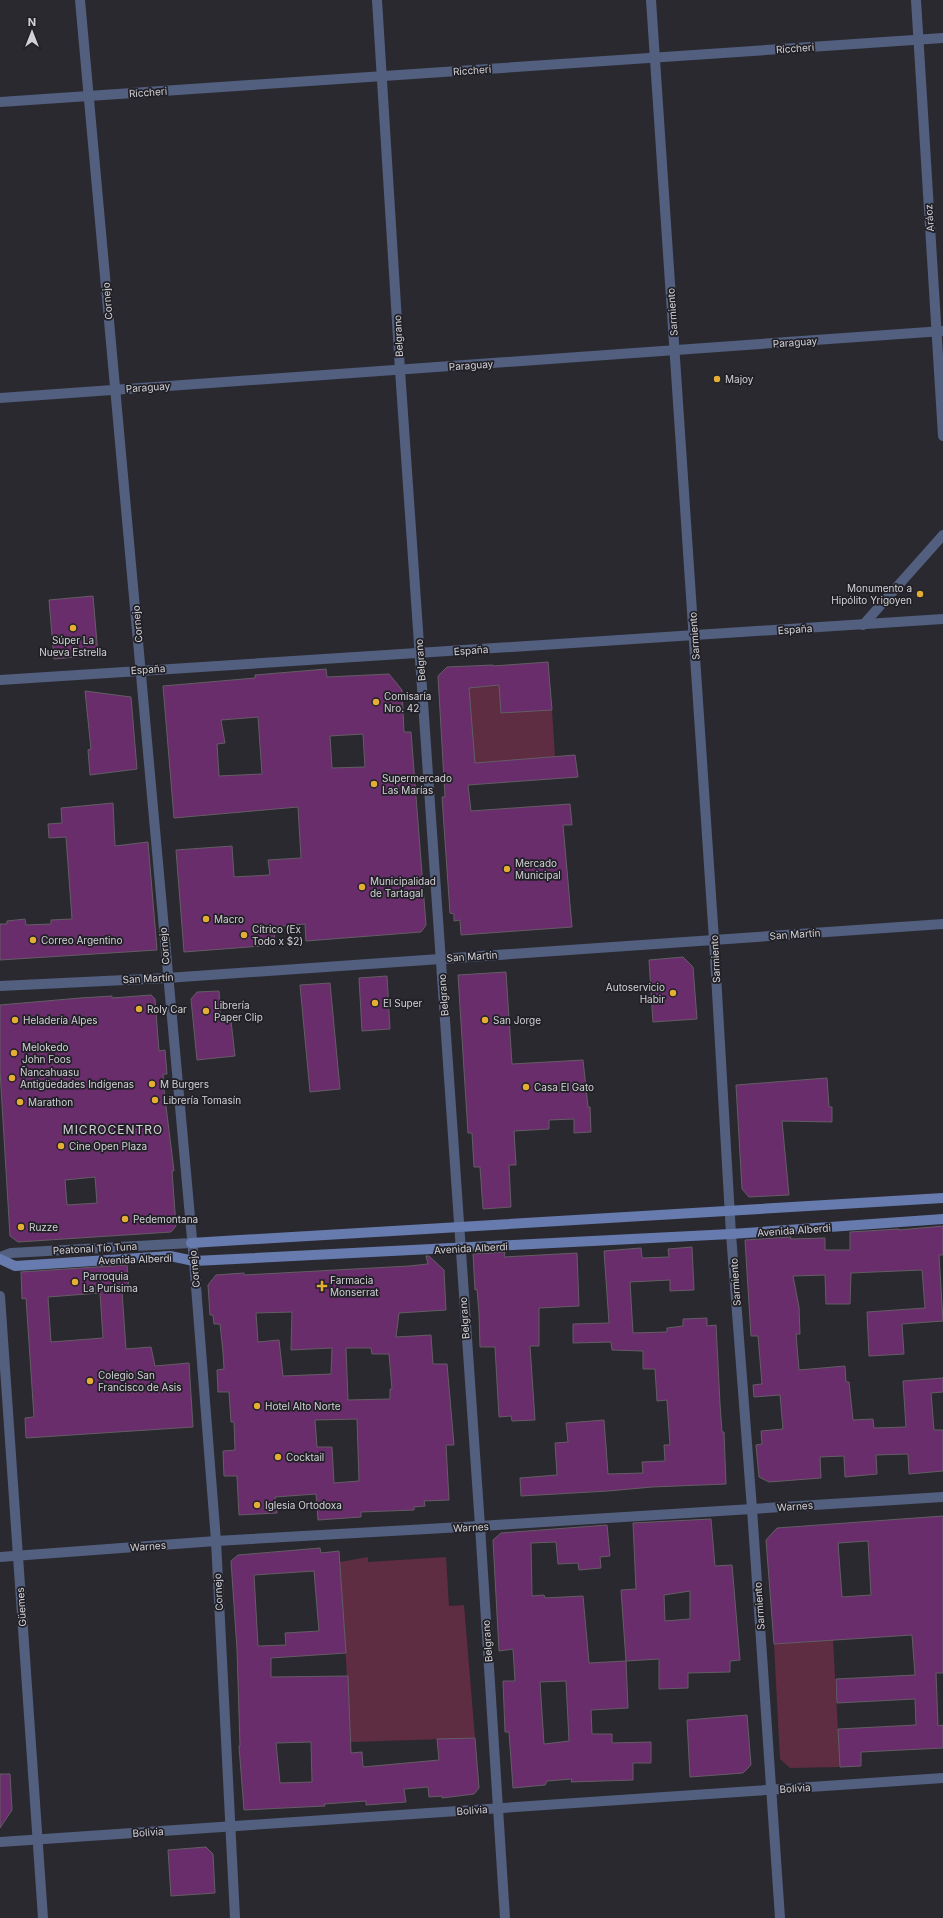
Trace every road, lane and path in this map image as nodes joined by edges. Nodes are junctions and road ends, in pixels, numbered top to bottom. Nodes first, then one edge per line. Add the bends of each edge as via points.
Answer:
1 (80, 0) edge
2 (377, 0) edge
3 (651, 0) edge
4 (916, 0) edge
5 (943, 38) edge
6 (918, 39) junction
7 (655, 57) junction
8 (382, 77) junction
9 (88, 96) junction
10 (0, 102) edge
11 (940, 332) edge
12 (675, 350) junction
13 (400, 370) junction
14 (115, 390) junction
15 (0, 398) edge
16 (943, 436) edge
17 (943, 535) edge
18 (943, 619) edge
19 (863, 625) junction
20 (694, 635) junction
21 (420, 653) junction
22 (142, 670) junction
23 (0, 680) edge
24 (943, 924) edge
25 (714, 940) junction
26 (441, 958) junction
27 (167, 978) junction
28 (0, 986) edge
29 (943, 1198) edge
30 (730, 1211) junction
31 (943, 1220) edge
32 (458, 1227) junction
33 (731, 1234) junction
34 (191, 1243) junction
35 (459, 1248) junction
36 (0, 1258) edge
37 (194, 1261) junction
38 (0, 1296) edge
39 (943, 1497) edge
40 (752, 1509) junction
41 (480, 1526) junction
42 (216, 1541) junction
43 (18, 1556) junction
44 (0, 1557) edge
45 (943, 1778) edge
46 (771, 1790) junction
47 (498, 1808) junction
48 (231, 1827) junction
49 (37, 1840) junction
50 (0, 1842) edge
51 (42, 1918) edge
52 (235, 1918) edge
53 (505, 1918) edge
54 (780, 1918) edge

1 - 9 street, Cornejo
2 - 8 street, Belgrano
3 - 7 street, Sarmiento
4 - 6 street, Aráoz
5 - 6 street, Riccheri
6 - 7 street, Riccheri
6 - 11 street, Aráoz
7 - 8 street, Riccheri
7 - 12 street, Sarmiento
8 - 9 street, Riccheri
8 - 13 street, Belgrano
9 - 10 street, Riccheri
9 - 14 street, Cornejo
11 - 12 street, Paraguay
11 - 16 street, Aráoz
12 - 13 street, Paraguay
12 - 20 street, Sarmiento
13 - 14 street, Paraguay
13 - 21 street, Belgrano
14 - 15 street, Paraguay
14 - 22 street, Cornejo
17 - 19 street
18 - 19 street, España
19 - 20 street, España
20 - 21 street, España
20 - 25 street, Sarmiento
21 - 22 street, España
21 - 26 street, Belgrano
22 - 23 street, España
22 - 27 street, Cornejo
24 - 25 street, San Martín
25 - 26 street, San Martín
25 - 30 street, Sarmiento
26 - 27 street, San Martín
26 - 32 street, Belgrano
27 - 28 street, San Martín
27 - 34 street, Cornejo
29 - 30 main road
30 - 32 main road
30 - 33 street, Sarmiento
31 - 33 main road, Avenida Alberdi
32 - 34 main road
32 - 35 street, Belgrano
33 - 35 main road, Avenida Alberdi
33 - 40 street, Sarmiento
34 - 36 street, Peatonal Tío Tuna via 11,1253
34 - 37 street, Cornejo
35 - 37 main road, Avenida Alberdi
35 - 41 street, Belgrano
36 - 37 main road, Avenida Alberdi via 15,1266 170,1256
37 - 42 street, Cornejo
38 - 43 street, Güemes
39 - 40 street, Warnes
40 - 41 street, Warnes
40 - 46 street, Sarmiento
41 - 42 street, Warnes
41 - 47 street, Belgrano
42 - 43 street, Warnes
42 - 48 street, Cornejo
43 - 44 street, Warnes
43 - 49 street, Güemes
45 - 46 street, Bolivia
46 - 47 street, Bolivia
46 - 54 street, Sarmiento
47 - 48 street, Bolivia
47 - 53 street, Belgrano
48 - 49 street, Bolivia
48 - 52 street, Cornejo
49 - 50 street, Bolivia
49 - 51 street, Güemes

